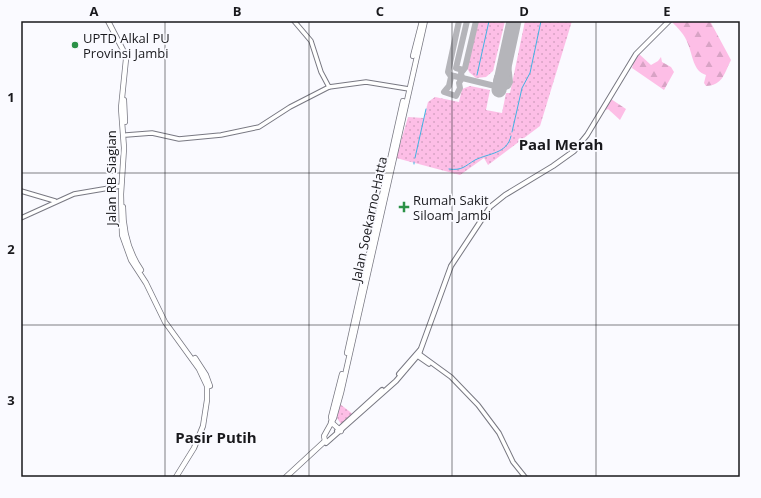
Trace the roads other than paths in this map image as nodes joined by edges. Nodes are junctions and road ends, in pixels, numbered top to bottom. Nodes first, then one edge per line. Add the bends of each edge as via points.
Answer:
1 (108, 21) edge
2 (111, 21) edge
3 (294, 21) edge
4 (422, 21) edge
5 (425, 21) edge
6 (669, 21) edge
7 (329, 88) junction
8 (407, 89) junction
9 (126, 135) junction
10 (121, 186) junction
11 (21, 191) edge
12 (55, 201) junction
13 (21, 218) edge
14 (148, 282) junction
15 (155, 298) junction
16 (419, 352) junction
17 (332, 422) junction
18 (340, 430) junction
19 (326, 442) junction
20 (176, 477) edge
21 (180, 477) edge
22 (286, 477) edge
23 (290, 477) edge
24 (525, 477) edge

1 - 10 highway, Jalan RB Siagian via 126,59 121,108 124,148
2 - 9 highway, Jalan RB Siagian via 128,56 124,102
3 - 7 street via 311,41
4 - 8 highway, Jalan Soekarno-Hatta
5 - 8 highway, Jalan Soekarno-Hatta
6 - 16 main road via 636,54 574,151 490,207 451,266
7 - 8 street via 366,82
7 - 9 street via 290,107 259,127 205,138
8 - 17 highway, Jalan Soekarno-Hatta via 349,349 331,417
9 - 14 highway, Jalan RB Siagian via 123,207 125,235 134,259
10 - 12 street via 84,192
10 - 14 highway, Jalan RB Siagian via 122,235 131,260
11 - 12 street
12 - 13 street
14 - 15 highway, Jalan RB Siagian
15 - 20 highway, Jalan RB Siagian via 165,322 207,386 203,426 194,448
15 - 21 highway, Jalan RB Siagian via 167,320 201,367 210,386 206,427
16 - 18 main road
16 - 24 street via 451,377 478,408 499,433
17 - 18 highway
17 - 19 highway, Jalan Soekarno-Hatta via 324,436
18 - 19 main road
19 - 22 highway
19 - 23 highway

